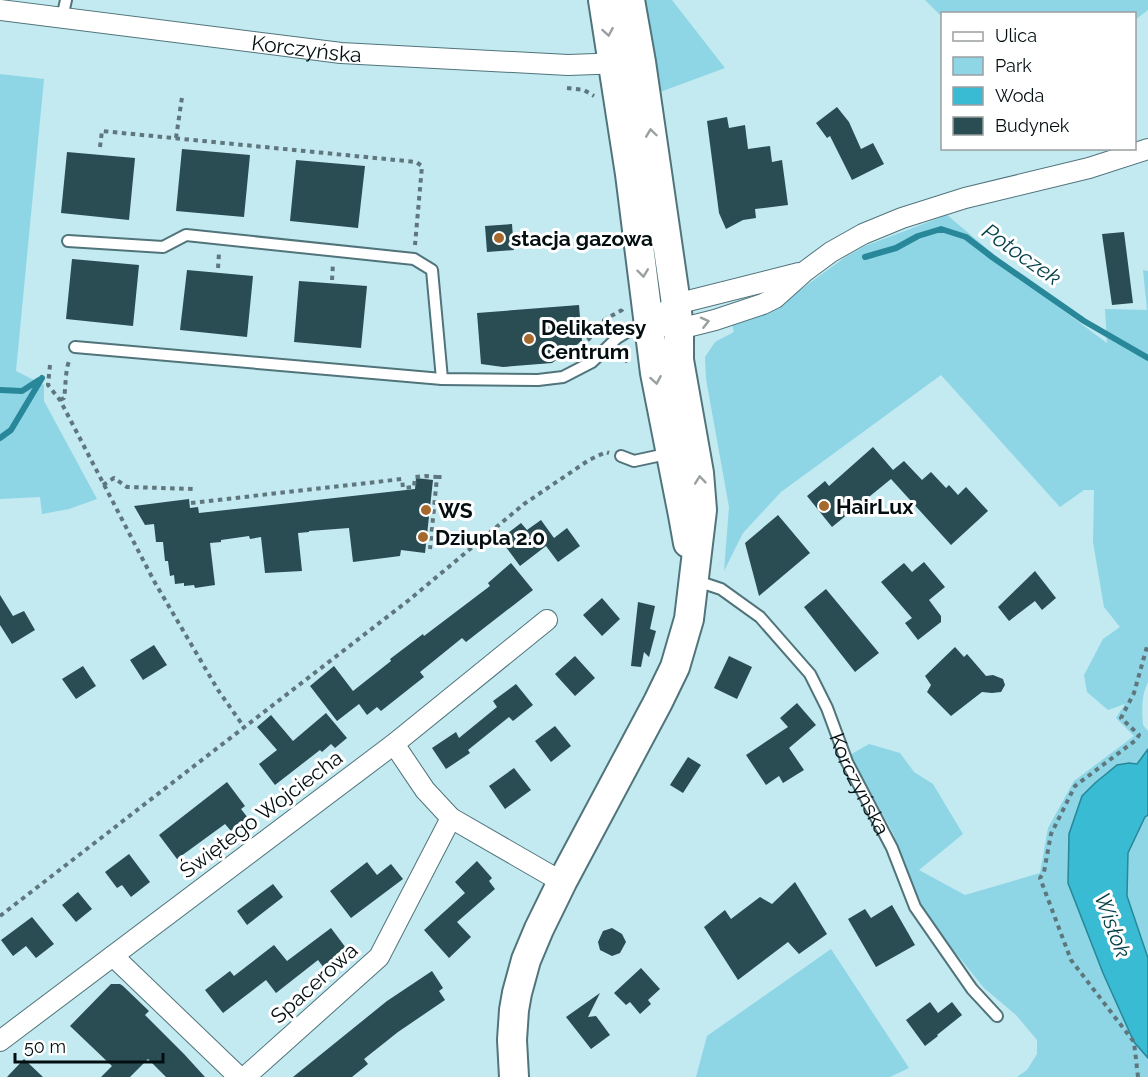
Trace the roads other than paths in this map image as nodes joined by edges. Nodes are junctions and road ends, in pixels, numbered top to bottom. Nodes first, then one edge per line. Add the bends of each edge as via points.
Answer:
1 (603, 0) edge
2 (630, 0) edge
3 (64, 9) edge
4 (0, 10) edge
5 (627, 63) junction
6 (1148, 149) edge
7 (68, 241) dead end
8 (678, 317) junction
9 (649, 322) junction
10 (75, 346) road end
11 (442, 379) junction
12 (671, 453) junction
13 (621, 456) road end
14 (693, 580) junction
15 (547, 620) dead end
16 (394, 744) junction
17 (452, 818) junction
18 (562, 882) junction
19 (113, 956) junction
20 (998, 1016) dead end
21 (0, 1041) edge
22 (239, 1077) edge
23 (245, 1077) edge
24 (514, 1077) edge

1 -> 5 main road
2 - 5 main road
3 - 4 street, Korczyńska
3 - 5 street, Korczyńska via 341,54 568,65
8 -> 5 main road
5 -> 9 main road via 630,174
6 - 8 street via 902,218 831,252 763,304 724,317
7 - 11 lane via 163,247 186,234 414,259 432,270
8 - 9 street
14 -> 8 main road via 701,491 679,360
9 - 11 lane via 630,330 592,362 563,377
9 -> 12 main road
10 - 11 lane
12 - 13 lane via 634,461
12 - 14 main road
14 - 18 main road via 685,634 667,684
14 - 20 lane, Korczyńska via 721,589 760,617 810,674 847,762 892,848 915,907 972,989
15 - 16 street, Świętego Wojciecha
16 - 17 street via 425,790
16 - 19 street, Świętego Wojciecha
17 - 18 street
17 - 23 street, Spacerowa via 379,957
18 - 24 main road via 522,974 513,1025
19 - 21 street, Świętego Wojciecha
19 - 22 street

